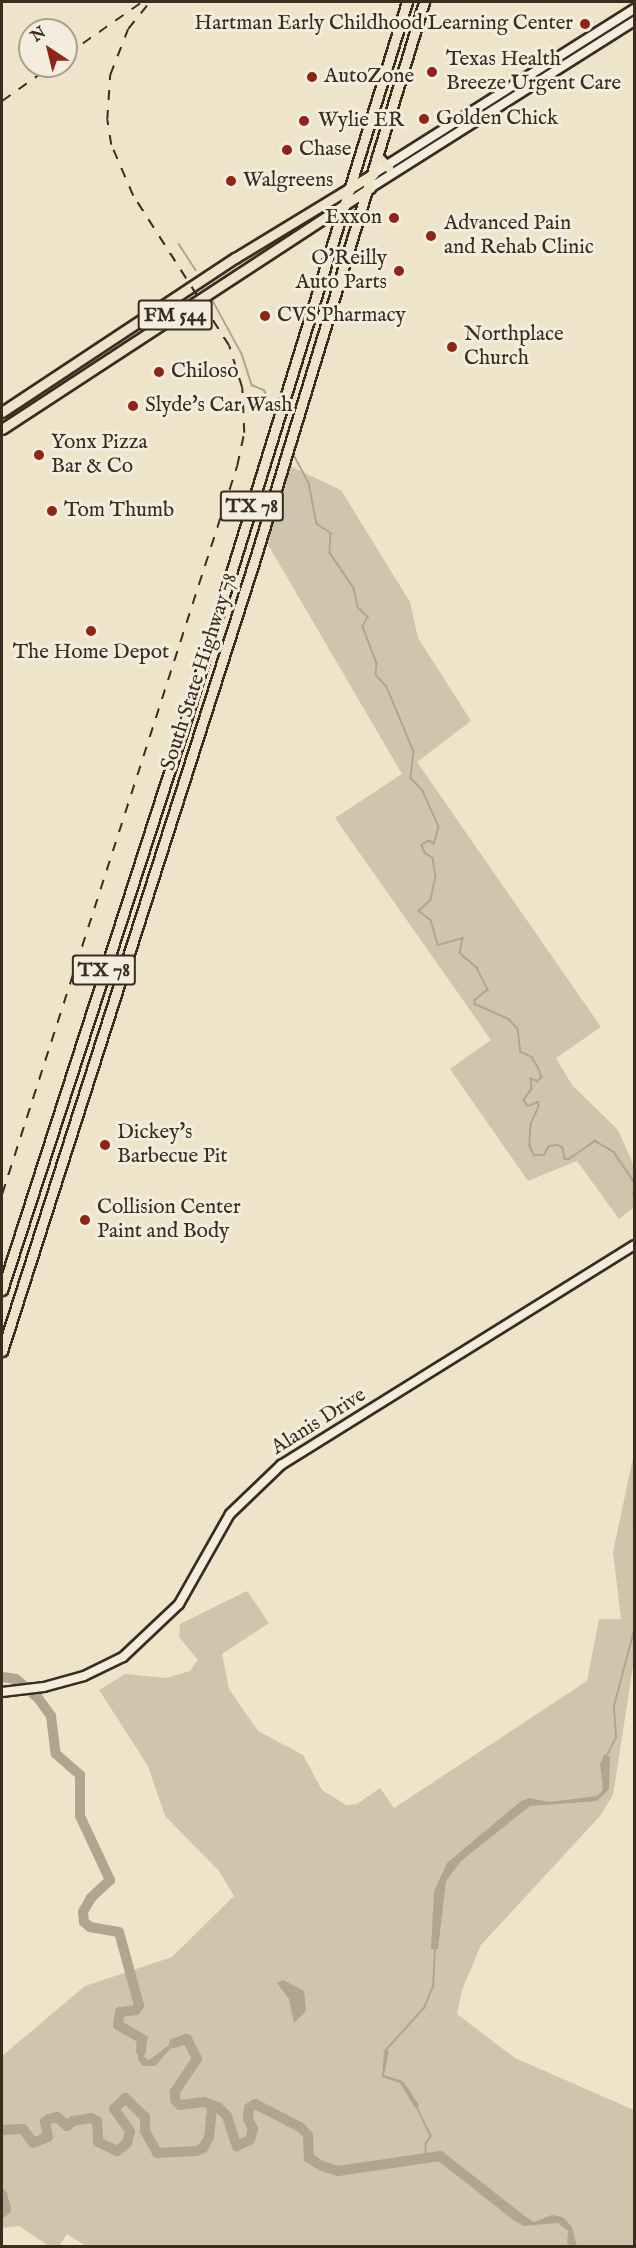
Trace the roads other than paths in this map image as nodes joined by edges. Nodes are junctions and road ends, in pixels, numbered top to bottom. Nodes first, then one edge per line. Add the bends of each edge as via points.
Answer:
1 (407, 2) edge
2 (424, 2) edge
3 (634, 9) edge
4 (403, 17) junction
5 (634, 21) edge
6 (419, 23) junction
7 (377, 156) junction
8 (388, 167) junction
9 (373, 174) junction
10 (349, 188) junction
11 (370, 188) junction
12 (345, 203) junction
13 (313, 224) junction
14 (335, 231) junction
15 (121, 333) junction
16 (302, 338) junction
17 (319, 340) junction
18 (129, 345) junction
19 (2, 412) edge
20 (2, 429) edge
21 (169, 770) junction
22 (187, 774) junction
23 (631, 1247) edge
24 (2, 1290) edge
25 (2, 1351) edge
26 (2, 1692) edge

1 - 4 main road, South State Highway 78 / TX 78
2 - 6 main road, South State Highway 78 / TX 78
3 - 8 main road via 492,96 464,119
4 - 6 main road
4 - 10 main road, South State Highway 78 / TX 78
5 - 11 main road
6 - 7 main road, South State Highway 78 / TX 78
7 - 8 main road
7 - 9 main road, South State Highway 78 / TX 78
8 - 9 main road
9 - 10 main road, FM 544 / FM 544
9 - 11 main road, South State Highway 78 / TX 78
10 - 12 main road, South State Highway 78 / TX 78
10 - 15 main road, FM 544 / FM 544
11 - 12 main road, FM 544 / FM 544
11 - 17 main road, South State Highway 78 / TX 78
12 - 13 main road, FM 544 / FM 544
12 - 14 main road, South State Highway 78 / TX 78
13 - 14 main road via 324,224
13 - 18 main road, FM 544 / FM 544
14 - 16 main road, South State Highway 78 / TX 78
15 - 18 main road
15 - 19 main road, FM 544 / FM 544
16 - 17 main road
16 - 21 main road, South State Highway 78 / TX 78
17 - 22 main road, South State Highway 78 / TX 78
18 - 20 main road, FM 544 / FM 544
21 - 22 main road
21 - 24 main road, South State Highway 78 / TX 78
22 - 25 main road, South State Highway 78 / TX 78
23 - 26 main road, Alanis Drive via 281,1465 230,1514 179,1604 123,1657 84,1676 44,1687

